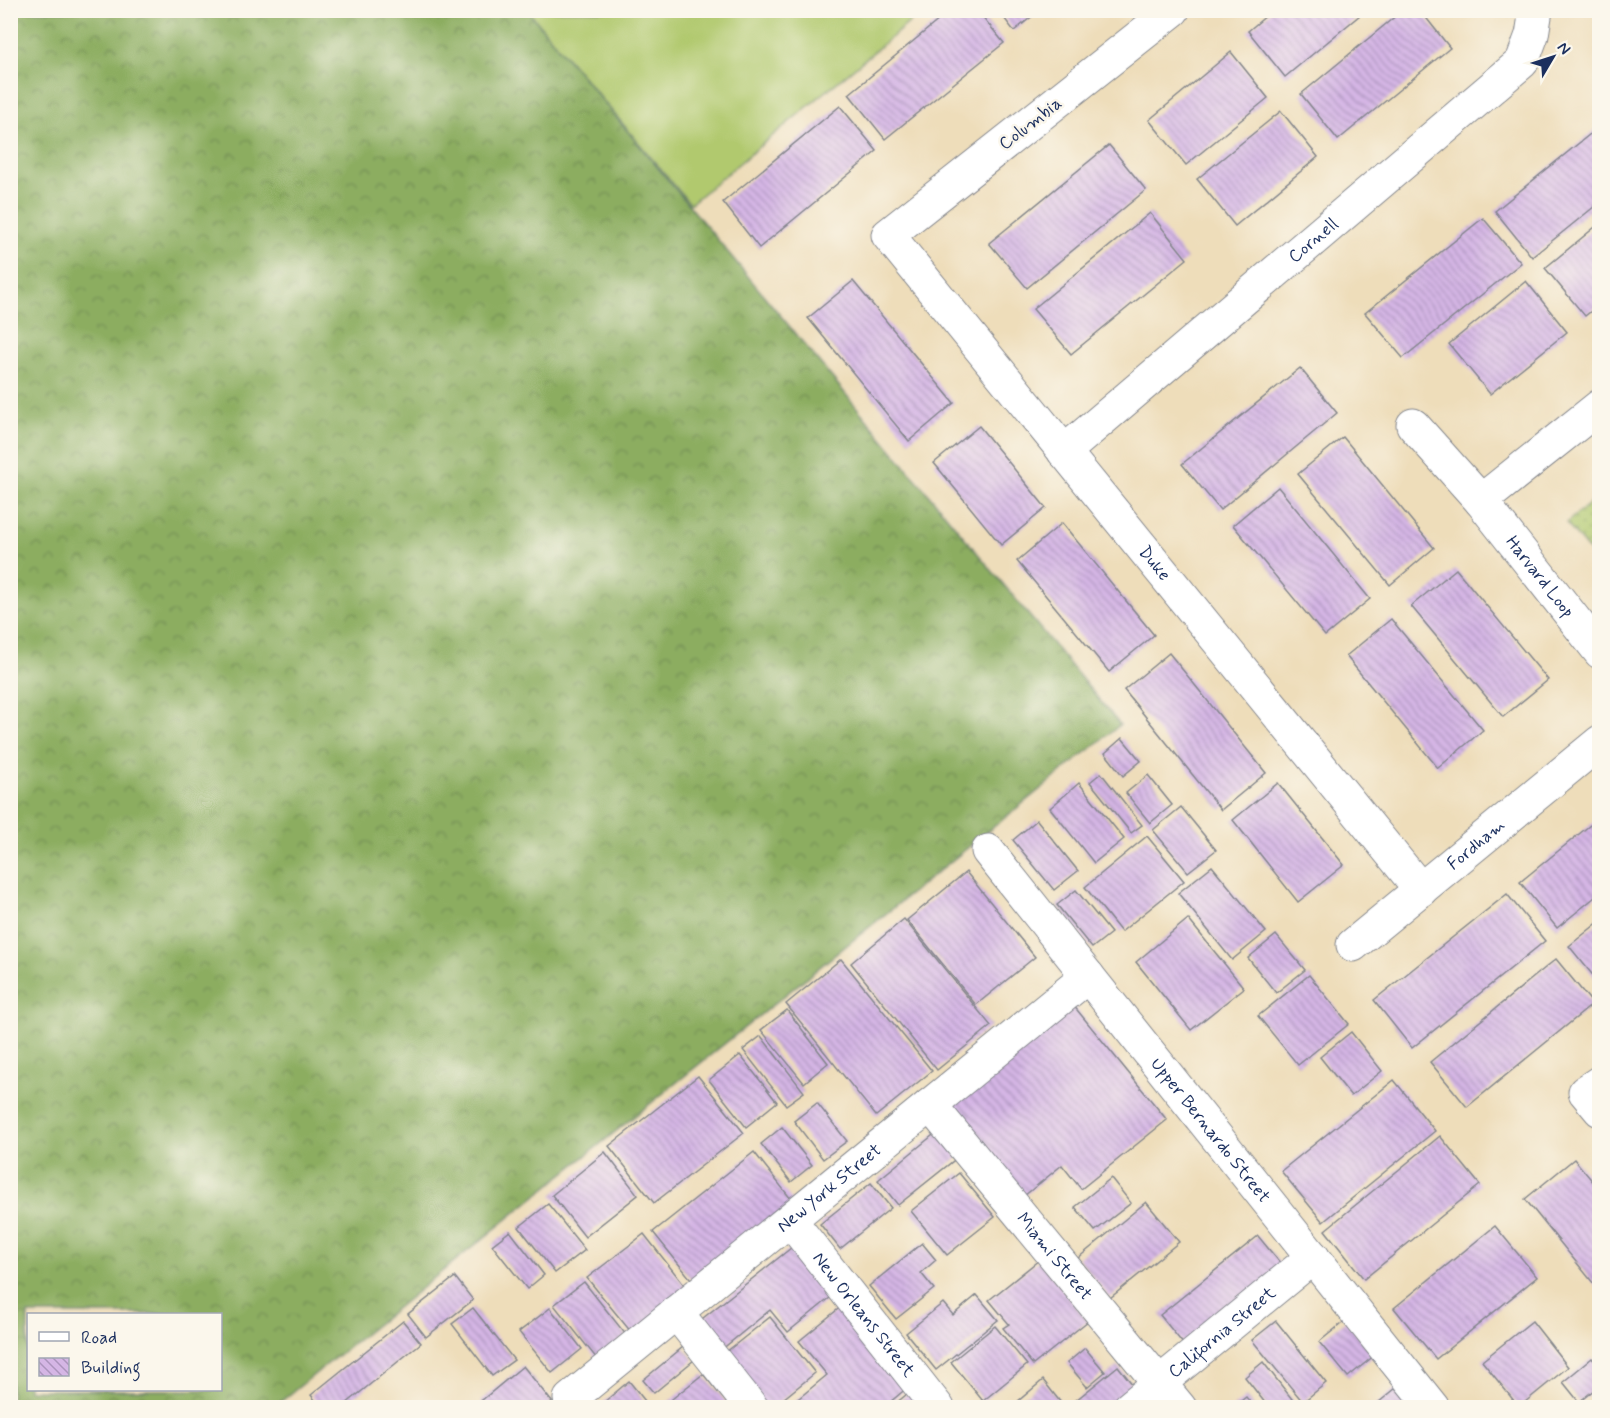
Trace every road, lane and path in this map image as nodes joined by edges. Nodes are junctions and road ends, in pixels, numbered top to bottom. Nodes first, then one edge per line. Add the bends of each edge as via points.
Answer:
1 (1173, 10) edge
2 (1536, 10) edge
3 (888, 235) joint
4 (1599, 406) edge
5 (1413, 425) dead end
6 (1064, 452) junction
7 (1481, 501) junction
8 (1599, 652) edge
9 (1599, 742) edge
10 (988, 852) dead end
11 (1421, 890) junction
12 (1353, 945) dead end
13 (1088, 976) junction
14 (930, 1105) junction
15 (790, 1220) junction
16 (1313, 1257) junction
17 (676, 1312) junction
18 (1170, 1395) edge
19 (573, 1403) edge
20 (752, 1407) edge
21 (938, 1407) edge
22 (1129, 1407) edge
23 (1433, 1407) edge

1 - 3 street, Columbia
2 - 6 street, Cornell via 1522,62
3 - 6 street, Duke
4 - 7 street
5 - 7 street, Harvard Loop
6 - 11 street, Duke
7 - 8 street, Harvard Loop
9 - 11 street, Fordham
10 - 13 street, Upper Bernardo Street
11 - 12 street, Fordham
13 - 14 street, New York Street
13 - 16 street, Upper Bernardo Street
14 - 15 street, New York Street
14 - 18 street, Miami Street
15 - 17 street, New York Street
15 - 21 street, New Orleans Street
16 - 18 street, California Street
16 - 23 street, Upper Bernardo Street
17 - 19 street, New York Street
17 - 20 street
18 - 22 street, California Street

